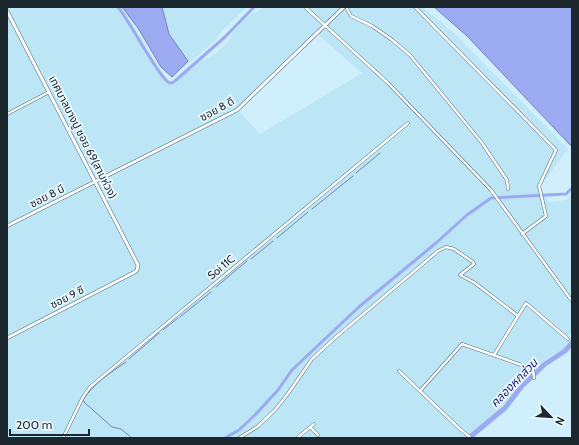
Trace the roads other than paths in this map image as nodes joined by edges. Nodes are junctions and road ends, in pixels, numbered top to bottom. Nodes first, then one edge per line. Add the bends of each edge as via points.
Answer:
1 (305, 7) edge
2 (414, 7) edge
3 (344, 8) edge
4 (7, 11) edge
5 (325, 25) junction
6 (49, 92) junction
7 (7, 114) edge
8 (408, 123) dead end
9 (96, 182) junction
10 (508, 189) dead end
11 (7, 226) edge
12 (522, 234) junction
13 (134, 272) joint
14 (572, 301) edge
15 (518, 316) junction
16 (7, 338) edge
17 (568, 339) dead end
18 (494, 355) junction
19 (399, 371) dead end
20 (534, 378) dead end
21 (420, 391) junction
22 (314, 424) dead end
23 (311, 428) junction
24 (318, 435) dead end
25 (63, 438) edge
26 (239, 438) edge
27 (298, 438) edge
28 (471, 438) edge

1 - 5 street
2 - 12 street via 556,150 539,186 546,216
3 - 5 street, ซอย 8 ดี
3 - 10 street via 350,16 372,26 410,55 482,143 507,180
4 - 6 street, เทศบาลบางปู ซอย 69(สามห่วง)
5 - 9 street, ซอย 8 ดี via 237,110
5 - 12 street via 388,83 492,192
6 - 7 street
6 - 9 street, เทศบาลบางปู ซอย 69(สามห่วง)
8 - 25 street, Soi 11C via 90,388
9 - 11 street, ซอย 8 บี
9 - 13 street, เทศบาลบางปู ซอย 69(สามห่วง) via 138,265
12 - 14 street
13 - 16 street, ซอย 9 ซี
15 - 17 street via 526,303
15 - 18 street
15 - 26 street via 475,283 460,275 474,264 473,262 454,249 446,247 312,359 275,410
18 - 20 street via 533,370
18 - 21 street via 462,344
19 - 21 street
21 - 28 street
22 - 23 street
23 - 24 street
23 - 27 street

